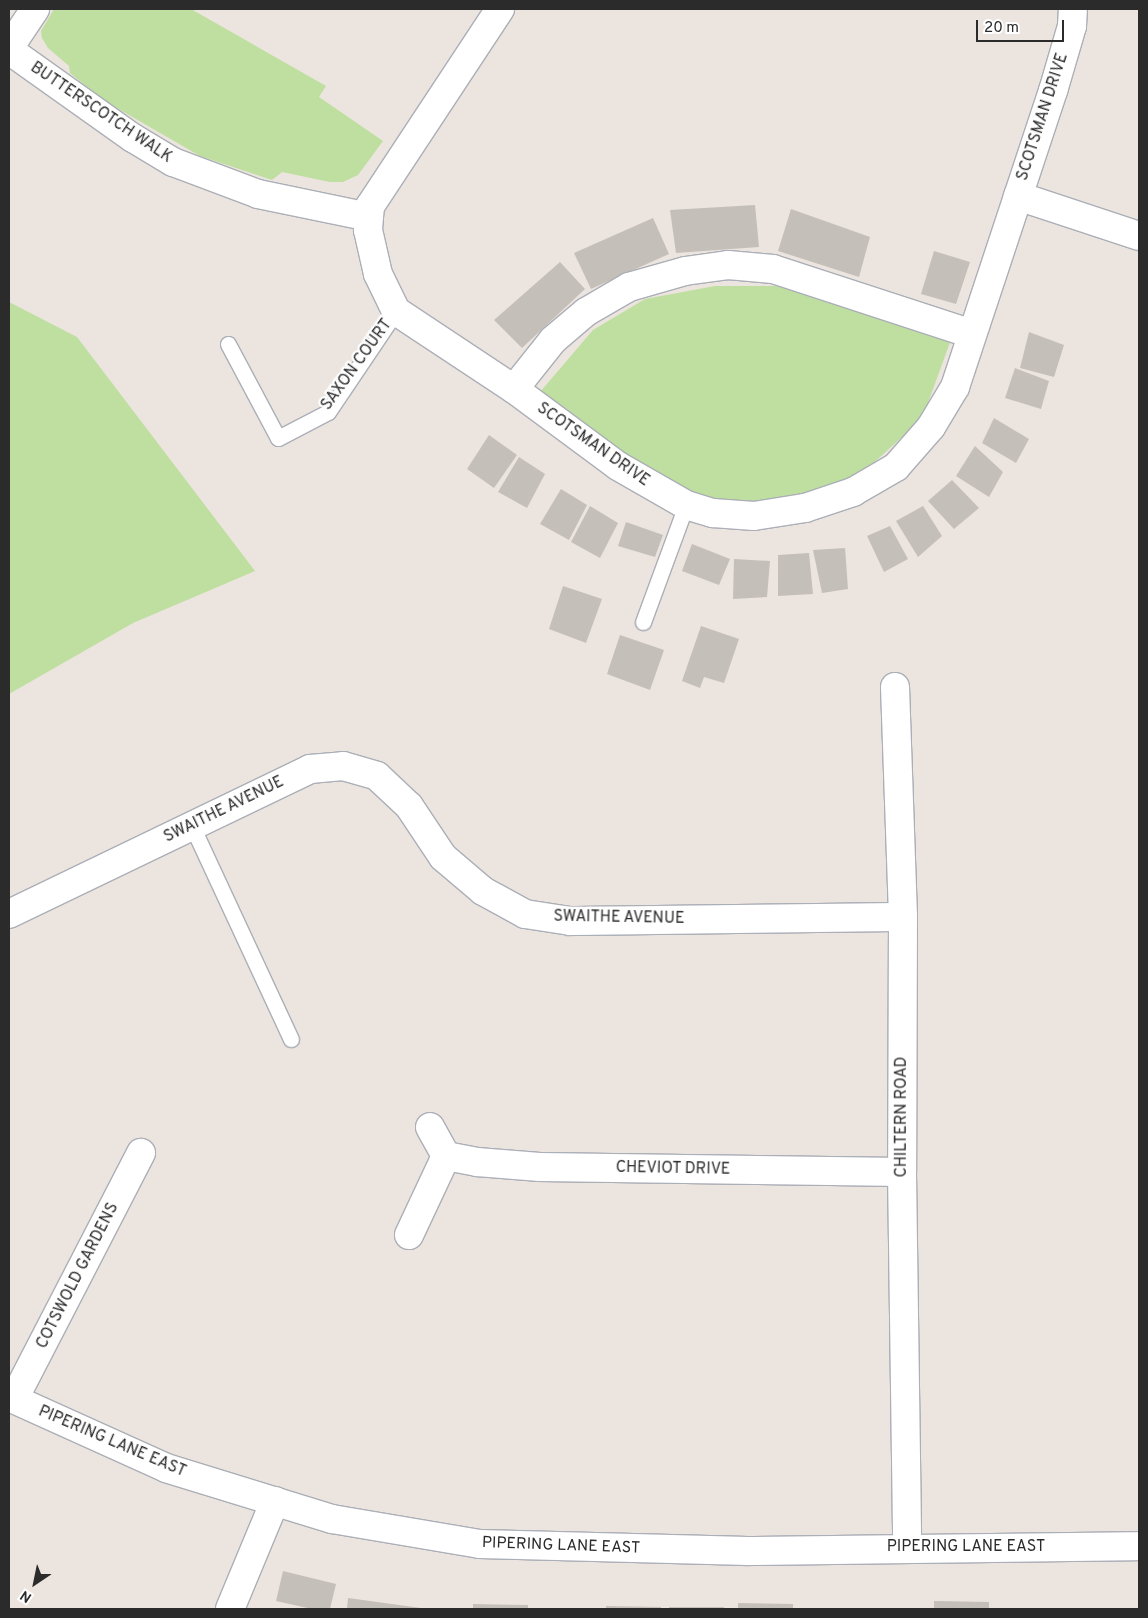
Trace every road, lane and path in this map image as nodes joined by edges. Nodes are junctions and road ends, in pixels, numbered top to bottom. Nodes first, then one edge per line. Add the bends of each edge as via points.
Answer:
1 (35, 9) edge
2 (500, 9) edge
3 (1073, 9) edge
4 (9, 49) edge
5 (1018, 196) junction
6 (369, 217) junction
7 (1139, 236) edge
8 (396, 311) junction
9 (972, 334) junction
10 (228, 344) dead end
11 (514, 389) junction
12 (686, 505) junction
13 (643, 622) dead end
14 (895, 687) dead end
15 (192, 826) junction
16 (9, 914) edge
17 (903, 918) junction
18 (291, 1039) dead end
19 (430, 1127) dead end
20 (141, 1153) dead end
21 (446, 1156) junction
22 (902, 1172) junction
23 (409, 1235) dead end
24 (12, 1398) edge
25 (275, 1501) junction
26 (907, 1546) junction
27 (1139, 1546) edge
28 (230, 1609) edge

1 - 4 street, BUTTERSCOTCH WALK
2 - 6 street via 370,206
3 - 5 street, SCOTSMAN DRIVE via 1058,73
4 - 6 street, BUTTERSCOTCH WALK via 133,138 173,162 258,194
5 - 7 street, SCOTSMAN DRIVE
5 - 9 street, SCOTSMAN DRIVE
6 - 8 street via 368,230 378,274
8 - 10 lane, SAXON COURT via 328,412 278,438
8 - 11 street, SCOTSMAN DRIVE
9 - 11 street via 774,269 728,265 685,271 629,287 586,312 553,340
9 - 12 street, SCOTSMAN DRIVE via 955,387 931,427 896,467 853,492 805,508 754,516 713,513
11 - 12 street, SCOTSMAN DRIVE via 618,466
12 - 13 lane
14 - 17 street, CHILTERN ROAD
15 - 16 street, SWAITHE AVENUE
15 - 17 street, SWAITHE AVENUE via 310,769 342,766 377,776 409,806 443,857 483,891 525,914 570,920
15 - 18 lane
17 - 22 street, CHILTERN ROAD
19 - 21 street
20 - 24 street, COTSWOLD GARDENS
21 - 22 street, CHEVIOT DRIVE via 540,1167
21 - 23 street
22 - 26 street, CHILTERN ROAD
24 - 25 street, PIPERING LANE EAST via 166,1468
25 - 26 street, PIPERING LANE EAST via 332,1519 480,1544 748,1551
25 - 28 street
26 - 27 street, PIPERING LANE EAST

